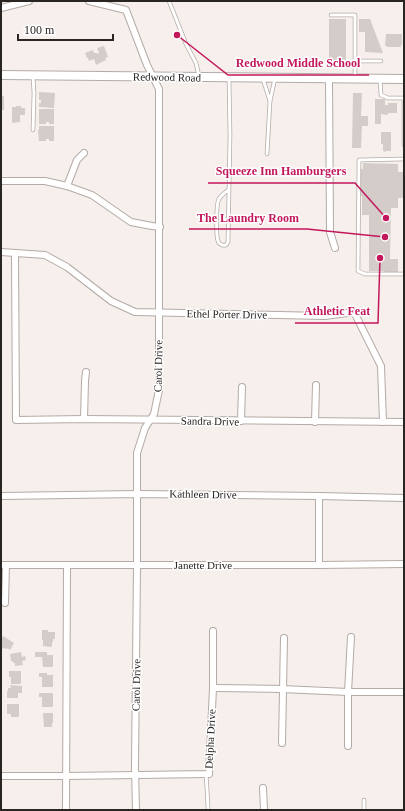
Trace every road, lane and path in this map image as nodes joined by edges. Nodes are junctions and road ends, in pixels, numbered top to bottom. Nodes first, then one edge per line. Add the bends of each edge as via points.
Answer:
1 (29, 1) edge
2 (89, 1) edge
3 (169, 1) edge
4 (1, 8) edge
5 (331, 15) dead end
6 (354, 61) junction
7 (380, 61) dead end
8 (1, 75) edge
9 (32, 75) junction
10 (152, 76) junction
11 (199, 77) junction
12 (229, 77) junction
13 (262, 78) junction
14 (275, 78) junction
15 (329, 78) junction
16 (355, 78) junction
17 (380, 79) junction
18 (404, 79) edge
19 (404, 98) edge
20 (270, 101) junction
21 (33, 130) dead end
22 (404, 145) edge
23 (84, 153) dead end
24 (267, 154) dead end
25 (404, 159) edge
26 (1, 181) edge
27 (67, 186) junction
28 (228, 190) junction
29 (160, 226) junction
30 (335, 248) dead end
31 (1, 252) edge
32 (15, 253) junction
33 (404, 274) edge
34 (159, 312) junction
35 (86, 372) dead end
36 (316, 385) dead end
37 (242, 387) dead end
38 (84, 420) junction
39 (150, 420) junction
40 (241, 421) junction
41 (315, 422) junction
42 (383, 422) junction
43 (404, 422) edge
44 (137, 494) junction
45 (1, 496) edge
46 (319, 496) junction
47 (404, 498) edge
48 (404, 564) edge
49 (3, 565) edge
50 (67, 565) junction
51 (137, 565) junction
52 (319, 565) junction
53 (5, 602) dead end
54 (213, 631) dead end
55 (351, 637) dead end
56 (284, 638) dead end
57 (213, 688) junction
58 (282, 689) junction
59 (348, 692) junction
60 (404, 692) edge
61 (282, 743) dead end
62 (348, 746) dead end
63 (206, 774) junction
64 (136, 775) junction
65 (1, 776) edge
66 (66, 776) junction
67 (263, 788) dead end
68 (364, 800) dead end
69 (208, 808) dead end
70 (66, 810) edge
71 (136, 810) edge
72 (264, 810) edge
73 (364, 810) edge

1 - 4 street
2 - 10 street, Carol Drive via 126,10
3 - 11 lane via 196,63
5 - 6 lane via 355,15
6 - 7 lane
6 - 16 lane
8 - 9 main road, Redwood Road
9 - 10 main road, Redwood Road
9 - 21 lane
10 - 11 main road, Redwood Road
10 - 29 street, Carol Drive via 159,89
11 - 12 main road, Redwood Road
12 - 13 main road, Redwood Road
12 - 28 lane
13 - 14 main road, Redwood Road
13 - 20 lane
14 - 15 main road, Redwood Road
14 - 20 lane
15 - 16 main road, Redwood Road
15 - 30 street via 330,232
16 - 17 main road, Redwood Road
17 - 18 main road, Redwood Road
17 - 19 lane via 381,94 388,98
19 - 22 lane
20 - 24 lane
23 - 27 street via 77,160
25 - 33 lane via 359,160 358,271 365,274
26 - 27 street via 45,181
27 - 29 street via 92,195 132,222
28 - 28 lane via 217,202 218,242 224,245 228,242
29 - 34 street, Carol Drive
31 - 32 street, Ethel Porter Drive
32 - 34 street, Ethel Porter Drive via 45,255 67,267 111,301 135,312
32 - 38 street, Sandra Drive via 16,420
34 - 39 street, Carol Drive via 159,390 154,414
34 - 42 street, Ethel Porter Drive via 325,316 354,312 381,366
35 - 38 street
36 - 41 street
37 - 40 street
38 - 39 street, Sandra Drive
39 - 40 street, Sandra Drive
39 - 44 street, Carol Drive via 137,453
40 - 41 street, Sandra Drive
41 - 42 street, Sandra Drive
42 - 43 street, Sandra Drive
44 - 45 street, Kathleen Drive
44 - 46 street, Kathleen Drive
44 - 51 street, Carol Drive
46 - 47 street, Kathleen Drive
46 - 52 street
48 - 52 street, Janette Drive
49 - 50 street, Janette Drive
49 - 53 street
50 - 51 street, Janette Drive
50 - 66 street
51 - 52 street, Janette Drive
51 - 64 street, Carol Drive
54 - 57 street, Delpha Drive
55 - 59 street
56 - 58 street
57 - 58 street
57 - 63 street, Delpha Drive via 209,774
58 - 59 street
58 - 61 street
59 - 60 street
59 - 62 street
63 - 64 street, Delpha Drive
63 - 69 lane
64 - 66 street, Delpha Drive
64 - 71 street, Carol Drive
65 - 66 street, Delpha Drive
66 - 70 street
67 - 72 street
68 - 73 lane

